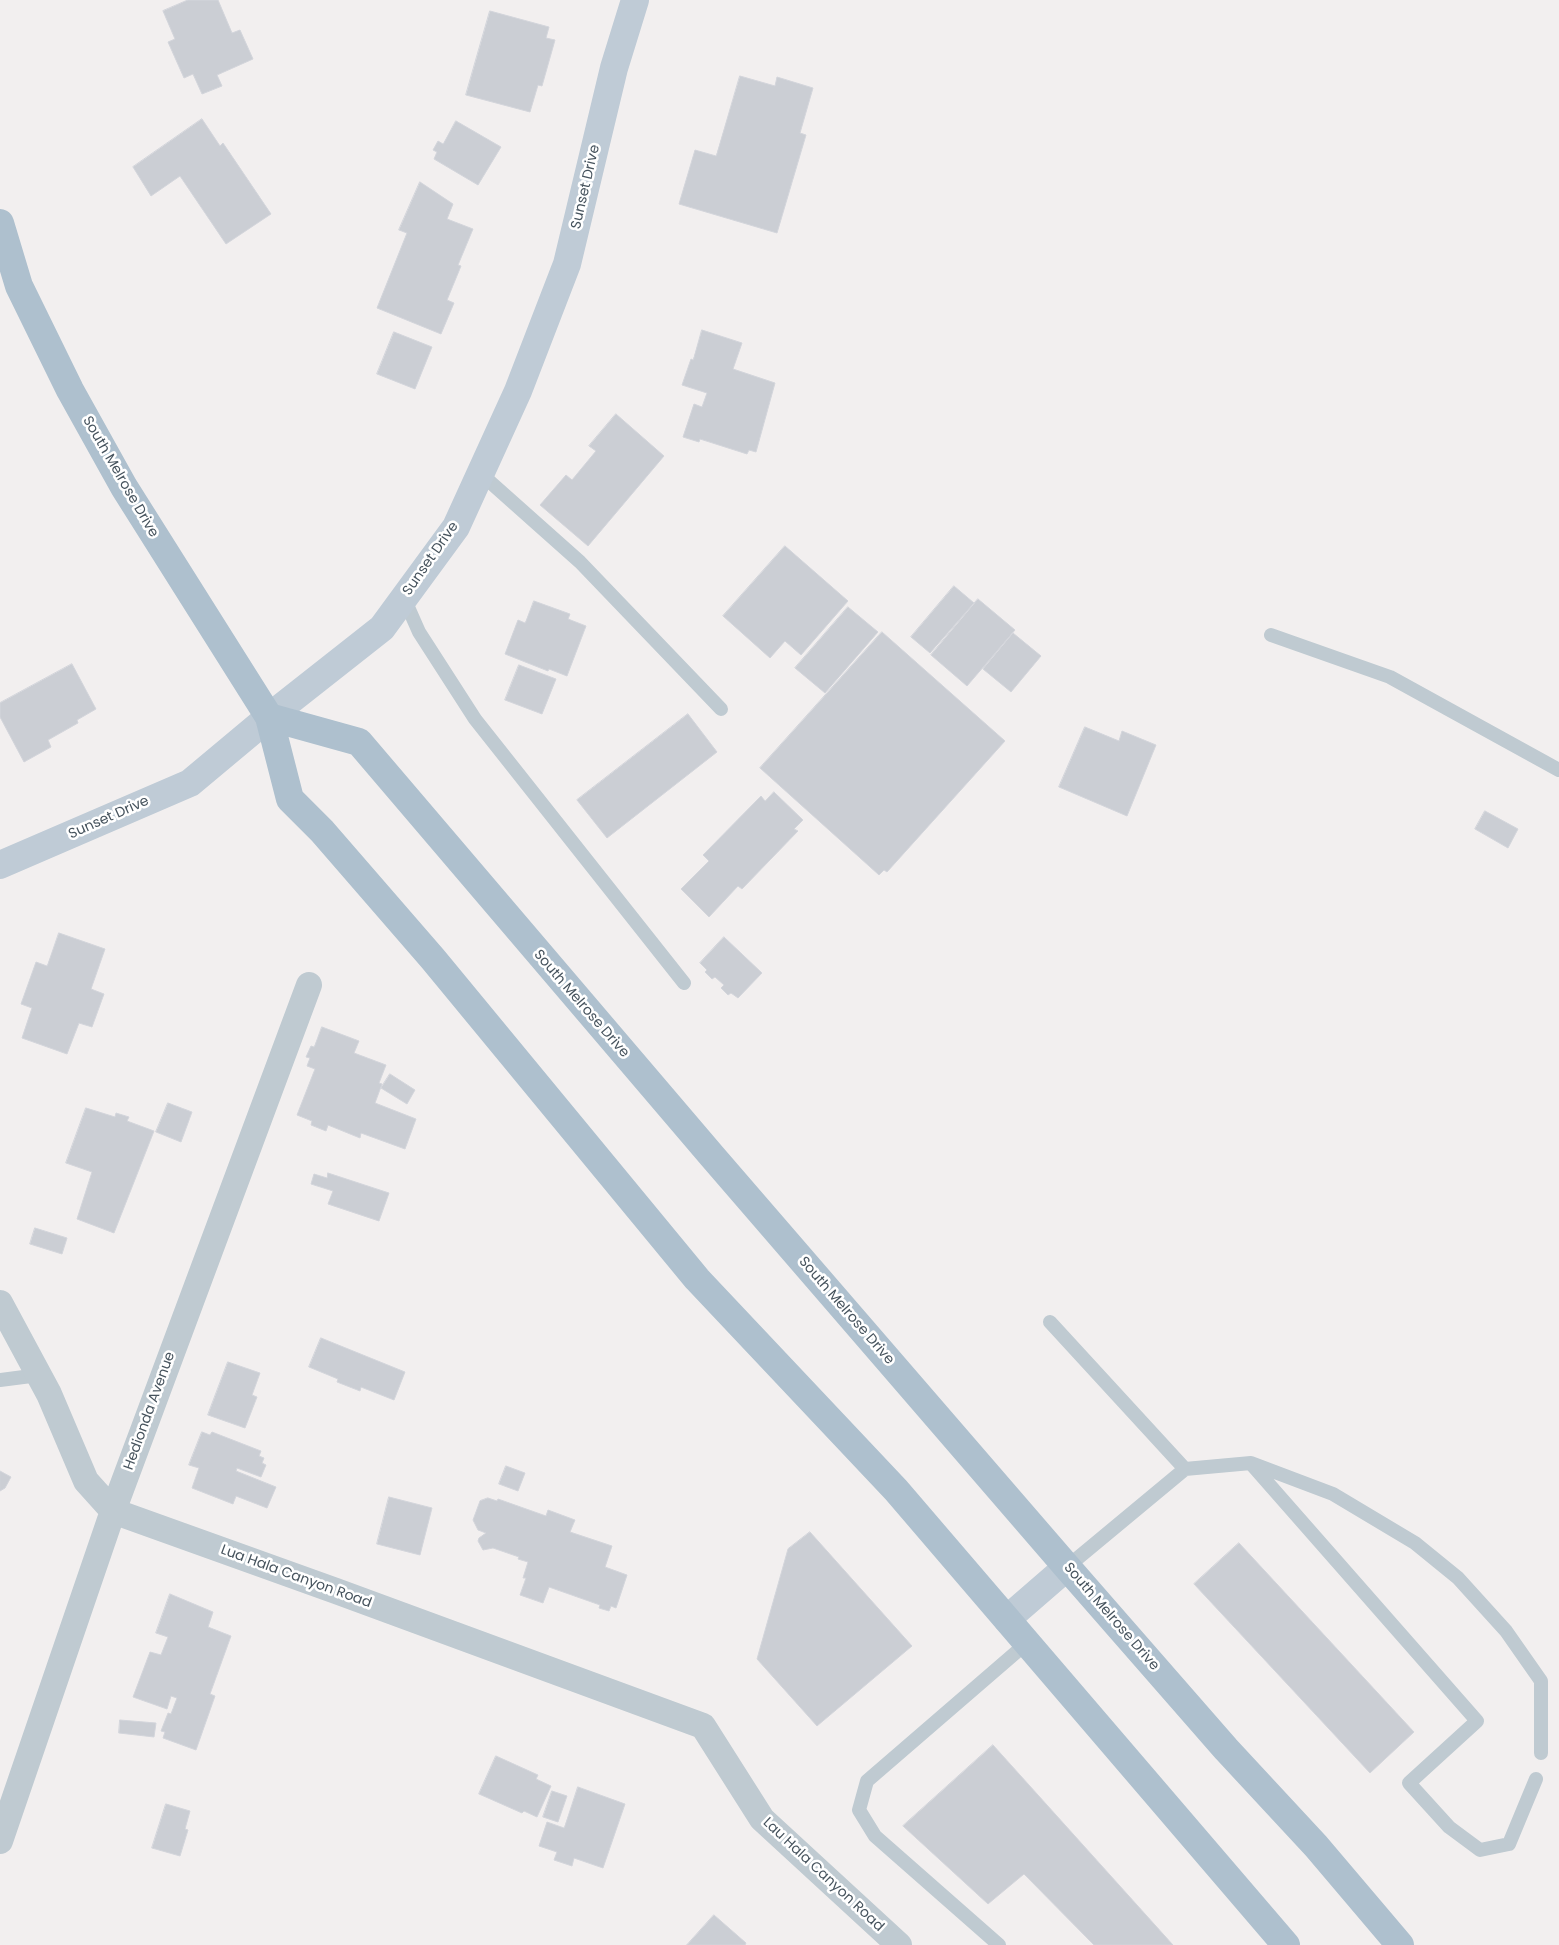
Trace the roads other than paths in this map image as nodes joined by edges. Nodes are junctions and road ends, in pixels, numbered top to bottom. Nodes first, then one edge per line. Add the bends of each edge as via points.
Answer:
1 (635, 0) edge
2 (0, 223) edge
3 (480, 473) junction
4 (404, 598) junction
5 (1271, 635) dead end
6 (721, 710) dead end
7 (269, 717) junction
8 (1559, 770) edge
9 (0, 865) edge
10 (684, 983) dead end
11 (309, 985) dead end
12 (0, 1302) edge
13 (1050, 1322) dead end
14 (39, 1375) junction
15 (0, 1380) edge
16 (1251, 1463) junction
17 (1185, 1469) junction
18 (113, 1511) junction
19 (1067, 1567) junction
20 (1007, 1619) junction
21 (1028, 1642) junction
22 (703, 1726) joint
23 (1541, 1752) dead end
24 (1536, 1779) dead end
25 (7, 1802) edge
26 (0, 1841) edge
27 (899, 1945) edge
28 (999, 1945) edge
29 (1286, 1945) edge
30 (1400, 1945) edge

1 - 3 main road, Sunset Drive via 614,68 567,264 518,391
2 - 7 main road, South Melrose Drive via 19,286 70,390 124,487
3 - 4 main road, Sunset Drive via 456,527
3 - 6 lane via 580,562
4 - 7 main road, Sunset Drive via 382,628
4 - 10 lane via 419,632 475,719
5 - 8 lane via 1390,676
7 - 9 main road, Sunset Drive via 190,783
7 - 19 main road, South Melrose Drive via 359,742
7 - 20 main road, South Melrose Drive via 290,799 322,831 433,959 697,1279 896,1490
11 - 18 street, Hedionda Avenue
12 - 14 street, Lua Hala Canyon Road
13 - 17 lane
14 - 15 lane
14 - 18 street, Lua Hala Canyon Road via 86,1481
16 - 17 lane
16 - 23 lane via 1333,1494 1415,1543 1458,1578 1506,1631 1541,1681
16 - 24 lane via 1477,1721 1409,1783 1416,1791 1449,1827 1480,1850 1509,1844
17 - 19 lane
18 - 22 street, Lua Hala Canyon Road
18 - 25 street, Hedionda Avenue
19 - 20 main road
19 - 30 main road, South Melrose Drive
20 - 21 main road, South Melrose Drive
21 - 28 lane via 867,1782 859,1810 876,1836
21 - 29 main road, South Melrose Drive
22 - 27 street, Lau Hala Canyon Road via 762,1819
25 - 26 street, Hedionda Avenue

